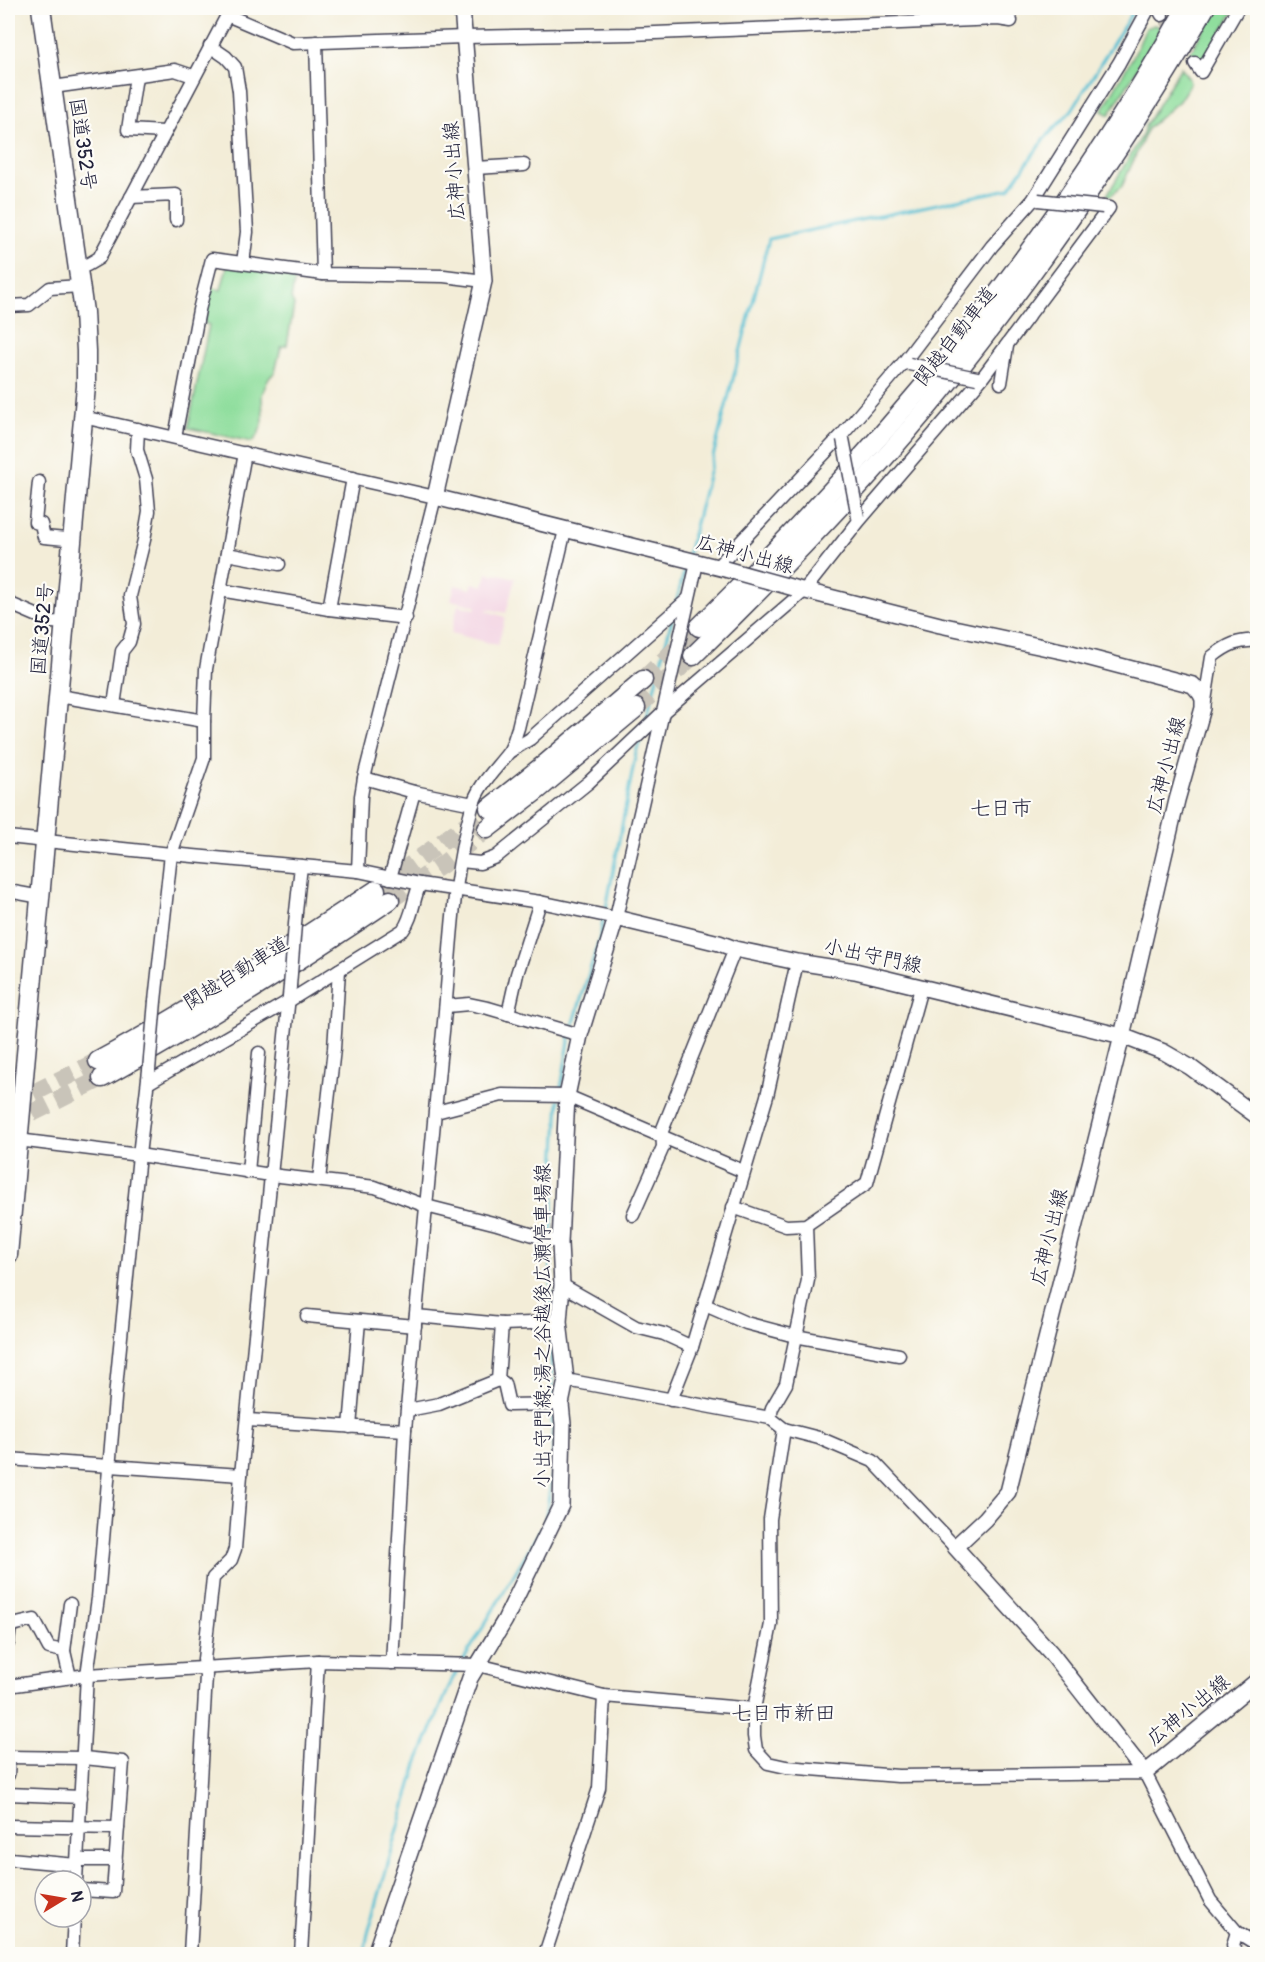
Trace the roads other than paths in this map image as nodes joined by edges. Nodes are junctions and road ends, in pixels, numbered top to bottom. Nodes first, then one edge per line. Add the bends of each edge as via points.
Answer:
1 (41, 8) edge
2 (462, 8) edge
3 (1149, 8) edge
4 (1186, 8) edge
5 (1205, 8) edge
6 (1238, 8) edge
7 (229, 11) edge
8 (1011, 21) dead end
9 (465, 36) junction
10 (316, 42) junction
11 (210, 46) junction
12 (1194, 63) dead end
13 (136, 76) junction
14 (193, 76) junction
15 (53, 87) junction
16 (164, 132) junction
17 (524, 165) dead end
18 (475, 168) junction
19 (130, 197) junction
20 (1035, 200) junction
21 (176, 220) dead end
22 (243, 263) junction
23 (78, 267) junction
24 (323, 273) junction
25 (484, 281) junction
26 (80, 286) junction
27 (8, 306) edge
28 (1008, 344) junction
29 (907, 363) junction
30 (979, 378) junction
31 (1001, 383) dead end
32 (83, 417) junction
33 (138, 429) junction
34 (175, 437) junction
35 (843, 437) junction
36 (245, 453) junction
37 (353, 478) junction
38 (39, 482) dead end
39 (435, 496) junction
40 (858, 519) junction
41 (565, 530) junction
42 (66, 539) dead end
43 (227, 554) junction
44 (697, 563) junction
45 (279, 564) dead end
46 (721, 568) junction
47 (220, 590) junction
48 (798, 590) junction
49 (688, 599) junction
50 (8, 603) edge
51 (329, 609) junction
52 (406, 618) junction
53 (66, 623) junction
54 (699, 627) tunnel mouth
55 (1257, 641) edge
56 (693, 656) tunnel mouth
57 (643, 680) tunnel mouth
58 (59, 696) junction
59 (114, 705) junction
60 (636, 708) tunnel mouth
61 (1203, 708) junction
62 (662, 713) junction
63 (204, 721) junction
64 (509, 752) junction
65 (364, 778) junction
66 (414, 792) junction
67 (481, 806) junction
68 (488, 829) tunnel mouth
69 (8, 837) edge
70 (45, 841) junction
71 (171, 854) junction
72 (461, 861) junction
73 (301, 866) junction
74 (358, 871) junction
75 (390, 878) junction
76 (420, 884) junction
77 (456, 890) junction
78 (8, 891) edge
79 (383, 895) tunnel mouth
80 (41, 897) junction
81 (540, 902) junction
82 (616, 918) junction
83 (735, 949) junction
84 (797, 962) junction
85 (339, 970) junction
86 (921, 988) junction
87 (290, 1001) junction
88 (447, 1006) junction
89 (508, 1014) junction
90 (580, 1035) junction
91 (1122, 1036) junction
92 (259, 1053) dead end
93 (100, 1069) tunnel mouth
94 (148, 1083) junction
95 (567, 1096) junction
96 (15, 1099) edge
97 (436, 1112) junction
98 (1257, 1116) edge
99 (663, 1138) junction
100 (18, 1140) junction
101 (139, 1155) junction
102 (743, 1171) junction
103 (248, 1172) junction
104 (271, 1175) junction
105 (319, 1180) junction
106 (426, 1206) junction
107 (733, 1206) junction
108 (633, 1215) dead end
109 (806, 1225) junction
110 (560, 1243) junction
111 (8, 1255) edge
112 (562, 1285) junction
113 (705, 1305) junction
114 (307, 1316) dead end
115 (358, 1321) junction
116 (415, 1321) junction
117 (559, 1322) junction
118 (502, 1324) junction
119 (795, 1336) junction
120 (692, 1347) junction
121 (899, 1355) dead end
122 (498, 1380) junction
123 (566, 1380) junction
124 (671, 1400) junction
125 (561, 1404) junction
126 (408, 1410) junction
127 (770, 1418) junction
128 (248, 1420) junction
129 (350, 1427) junction
130 (784, 1428) junction
131 (405, 1430) junction
132 (8, 1459) edge
133 (109, 1465) junction
134 (241, 1475) junction
135 (955, 1547) junction
136 (70, 1604) dead end
137 (9, 1626) edge
138 (8, 1643) edge
139 (64, 1651) junction
140 (318, 1661) junction
141 (392, 1663) junction
142 (478, 1665) junction
143 (205, 1668) junction
144 (87, 1675) junction
145 (70, 1677) junction
146 (1257, 1680) edge
147 (8, 1686) edge
148 (604, 1696) junction
149 (754, 1709) junction
150 (8, 1757) edge
151 (84, 1758) junction
152 (1145, 1773) junction
153 (8, 1775) edge
154 (8, 1794) edge
155 (81, 1797) junction
156 (8, 1826) edge
157 (80, 1827) junction
158 (118, 1828) junction
159 (8, 1856) edge
160 (116, 1860) junction
161 (77, 1863) junction
162 (77, 1869) edge
163 (93, 1891) edge
164 (73, 1929) edge
165 (1237, 1932) junction
166 (1257, 1945) edge
167 (72, 1954) edge
168 (190, 1954) edge
169 (301, 1954) edge
170 (375, 1954) edge
171 (545, 1954) edge
172 (1237, 1954) edge

1 - 15 highway, 国道352号
2 - 9 main road, 広神小出線
3 - 20 street
4 - 54 highway, 関越自動車道 via 1104,140 960,343 807,518
5 - 56 highway, 関越自動車道 via 1113,156 974,349 871,473
6 - 12 street via 1201,72
7 - 10 street via 293,43
7 - 11 street
8 - 9 street
9 - 10 street
9 - 18 main road, 広神小出線
10 - 24 street
11 - 14 street
11 - 22 street via 235,67 239,91 247,232
13 - 14 street via 175,70
13 - 15 street
13 - 16 street via 129,130
14 - 16 street
15 - 23 highway, 国道352号
16 - 19 street
17 - 18 street
18 - 25 main road, 広神小出線
19 - 21 street via 176,195
19 - 23 street via 99,258
20 - 28 street, bridge via 1109,208
20 - 29 street via 992,246
22 - 24 street
22 - 34 street via 212,259
23 - 26 highway, 国道352号
24 - 25 street via 444,276
25 - 39 main road, 広神小出線
26 - 27 street via 50,288 29,305
26 - 32 highway, 国道352号 via 86,351
28 - 30 street
28 - 31 street
29 - 30 street, bridge
29 - 35 street
30 - 40 street
32 - 33 street
32 - 53 highway, 国道352号
33 - 34 street
33 - 59 street via 149,511 130,596 134,624 122,651
34 - 36 street
35 - 40 street, bridge
35 - 46 street
36 - 37 street
36 - 43 street
37 - 39 street
37 - 51 street
38 - 42 street via 34,522 41,524 44,537
39 - 41 main road, 広神小出線
39 - 52 street
40 - 48 street
41 - 44 main road, 広神小出線
41 - 64 street
43 - 45 street
43 - 47 street
44 - 46 main road, 広神小出線
44 - 49 street
46 - 48 main road, 広神小出線, bridge
47 - 51 street
47 - 63 street via 206,669
48 - 61 main road, 広神小出線 via 1193,685 1203,699
48 - 62 street
49 - 62 street
49 - 64 street via 530,739
50 - 53 street
51 - 52 street
52 - 65 street
53 - 58 highway, 国道352号
55 - 61 street via 1245,640 1225,647 1212,657
57 - 67 highway via 546,763
58 - 59 street
58 - 70 highway, 国道352号
59 - 63 street
60 - 68 highway
61 - 91 main road, 広神小出線 via 1177,800
62 - 72 street via 589,782 496,857 480,863
62 - 82 street
63 - 71 street via 204,758
64 - 67 street via 491,772
65 - 66 street
65 - 74 street
66 - 67 street
66 - 75 street
67 - 72 street
69 - 70 street
70 - 71 street
70 - 80 highway, 国道352号
71 - 73 street
71 - 94 street, bridge
72 - 77 street
73 - 74 street
73 - 87 street, bridge
74 - 75 street
75 - 76 street
76 - 77 street
76 - 85 street via 403,930
77 - 81 street
77 - 88 street
78 - 80 street
79 - 93 highway, 関越自動車道 via 280,973 171,1040
80 - 96 highway, 国道352号
81 - 82 street
81 - 89 street
82 - 83 main road, 小出守門線
82 - 90 main road, 小出守門線;湯之谷越後広瀬停車場線
83 - 84 main road, 小出守門線
83 - 99 street via 662,1131
84 - 86 main road, 小出守門線 via 855,971
84 - 102 street via 766,1096
85 - 87 street
85 - 105 street
86 - 91 main road, 小出守門線
86 - 109 street via 867,1183
87 - 94 street
87 - 104 street
88 - 89 street via 469,1004
88 - 97 street
89 - 90 street
90 - 95 main road, 小出守門線;湯之谷越後広瀬停車場線
91 - 98 main road via 1190,1067
91 - 135 main road, 広神小出線 via 1008,1492
92 - 103 street
94 - 101 street
95 - 97 street via 502,1095
95 - 99 street
95 - 110 main road, 小出守門線;湯之谷越後広瀬停車場線
96 - 100 highway, 国道352号
97 - 106 street
99 - 102 street
99 - 108 street via 663,1147
100 - 101 street
100 - 111 highway, 国道352号
101 - 103 street
101 - 133 street
102 - 107 street
103 - 104 street
104 - 105 street
104 - 128 street
105 - 106 street via 375,1187
106 - 110 street
106 - 116 street
107 - 109 street via 786,1226
107 - 113 street
109 - 119 street via 807,1280
110 - 112 main road, 小出守門線;湯之谷越後広瀬停車場線
112 - 117 main road, 小出守門線;湯之谷越後広瀬停車場線
112 - 120 street via 636,1327
113 - 119 street via 746,1323
113 - 120 street
114 - 115 street
115 - 116 street
115 - 129 street
116 - 118 street
116 - 126 street
117 - 118 street
117 - 123 main road, 小出守門線;湯之谷越後広瀬停車場線
118 - 122 street
119 - 121 street
119 - 127 street via 786,1384
120 - 124 street
122 - 125 street via 504,1383 509,1405
122 - 126 street via 439,1404
123 - 124 street
123 - 125 main road, 小出守門線;湯之谷越後広瀬停車場線
124 - 127 street
125 - 142 main road, 小出守門線;湯之谷越後広瀬停車場線 via 561,1505 505,1620
126 - 131 street
127 - 130 street
128 - 129 street
128 - 134 street
129 - 131 street
130 - 135 street via 873,1461
130 - 149 street via 770,1519 771,1624
131 - 141 street
132 - 133 street
133 - 134 street
133 - 144 street
134 - 143 street via 235,1549 231,1560 213,1578
135 - 152 main road, 広神小出線 via 1051,1653
136 - 139 street
137 - 138 street
137 - 139 street via 34,1620 49,1648
139 - 145 street
140 - 141 street
140 - 143 street
140 - 169 street
141 - 142 street
142 - 148 street
142 - 170 main road, 小出守門線;湯之谷越後広瀬停車場線 via 470,1678
143 - 144 street
143 - 168 street
144 - 145 street
144 - 151 street
145 - 147 street
146 - 152 main road, 広神小出線
148 - 149 street
148 - 171 street via 599,1788
149 - 152 street via 756,1750 768,1763 786,1767 898,1776
150 - 151 street
150 - 153 street
151 - 155 street
151 - 158 street via 123,1761
152 - 165 street via 1210,1899
154 - 155 street
155 - 157 street
156 - 157 street
157 - 158 street
157 - 161 street
158 - 160 street
159 - 161 street
160 - 161 street
160 - 163 street via 113,1892
161 - 162 street
164 - 167 street
165 - 166 street
165 - 172 street via 1233,1945

